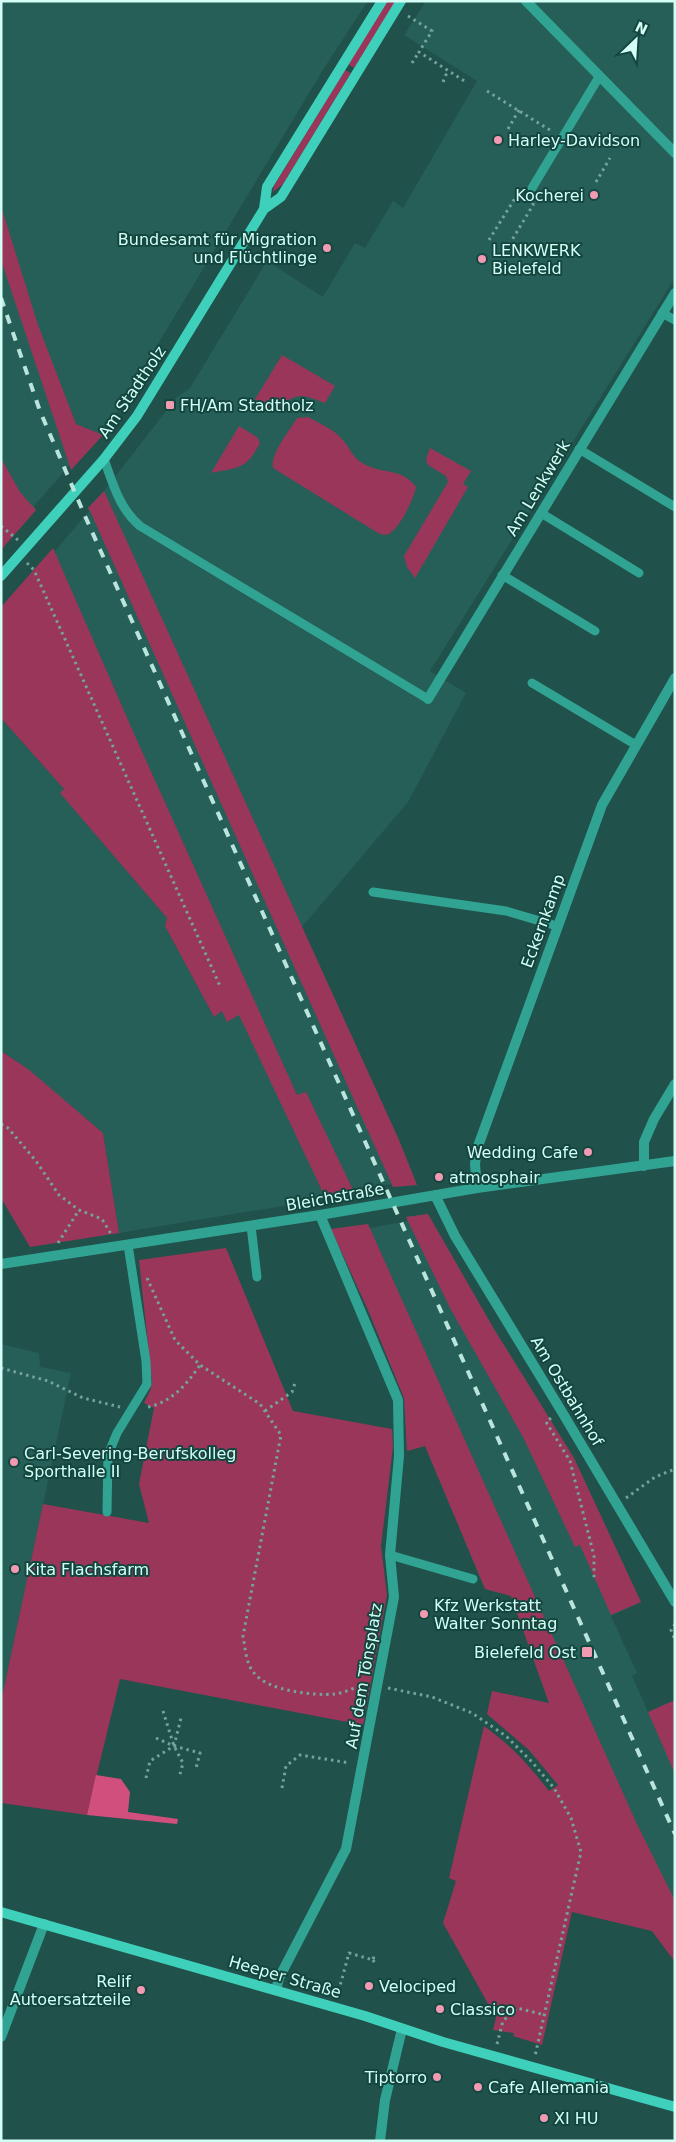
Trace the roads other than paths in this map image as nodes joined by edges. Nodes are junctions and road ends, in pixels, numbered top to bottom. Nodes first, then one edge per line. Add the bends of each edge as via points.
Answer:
1 (382, 1) edge
2 (526, 1) edge
3 (399, 5) edge
4 (599, 77) junction
5 (675, 153) edge
6 (532, 188) road end
7 (264, 209) junction
8 (675, 293) edge
9 (662, 313) junction
10 (675, 320) edge
11 (579, 449) junction
12 (104, 459) junction
13 (675, 507) edge
14 (541, 513) junction
15 (639, 572) dead end
16 (502, 575) junction
17 (1, 576) edge
18 (595, 631) dead end
19 (675, 678) edge
20 (532, 683) dead end
21 (428, 699) joint
22 (636, 745) junction
23 (373, 892) dead end
24 (557, 926) junction
25 (675, 1084) edge
26 (675, 1161) edge
27 (644, 1166) junction
28 (477, 1188) junction
29 (435, 1195) junction
30 (320, 1215) junction
31 (251, 1226) junction
32 (128, 1245) junction
33 (1, 1264) edge
34 (257, 1277) dead end
35 (107, 1512) dead end
36 (390, 1555) junction
37 (472, 1579) dead end
38 (675, 1602) edge
39 (1, 1912) edge
40 (44, 1924) junction
41 (276, 1990) junction
42 (402, 2029) junction
43 (1, 2037) edge
44 (675, 2106) edge
45 (380, 2141) edge

1 - 7 main road, Am Stadtholz via 267,188
2 - 4 street
3 - 7 main road, Am Stadtholz via 281,197
4 - 5 street
4 - 6 lane
7 - 12 main road, Am Stadtholz via 137,416
8 - 9 street, Am Lenkwerk
9 - 10 lane
9 - 11 street, Am Lenkwerk
11 - 13 lane
11 - 14 street, Am Lenkwerk
12 - 17 main road, Am Stadtholz
12 - 21 lane via 120,502 140,526
14 - 15 lane
14 - 16 street, Am Lenkwerk
16 - 18 lane
16 - 21 street, Am Lenkwerk
19 - 22 street, Eckernkamp
20 - 22 lane
22 - 24 street, Eckernkamp via 602,804
23 - 24 lane via 506,911
24 - 28 street, Eckernkamp via 477,1149
25 - 27 street via 644,1142
26 - 27 street, Bleichstraße
27 - 28 street, Bleichstraße
28 - 29 street, Bleichstraße
29 - 30 street, Bleichstraße
29 - 38 street, Am Ostbahnhof via 455,1236
30 - 31 street, Bleichstraße
30 - 36 street, Auf dem Tönsplatz via 398,1400 399,1456
31 - 32 street, Bleichstraße
31 - 34 lane
32 - 33 street, Bleichstraße
32 - 35 lane via 147,1384 116,1433 108,1455
36 - 37 lane
36 - 41 street, Auf dem Tönsplatz via 394,1598 346,1849 279,1978
39 - 40 main road, Heeper Straße
40 - 41 main road, Heeper Straße
40 - 43 street
41 - 42 main road, Heeper Straße
42 - 44 main road, Heeper Straße
42 - 45 street via 385,2100

